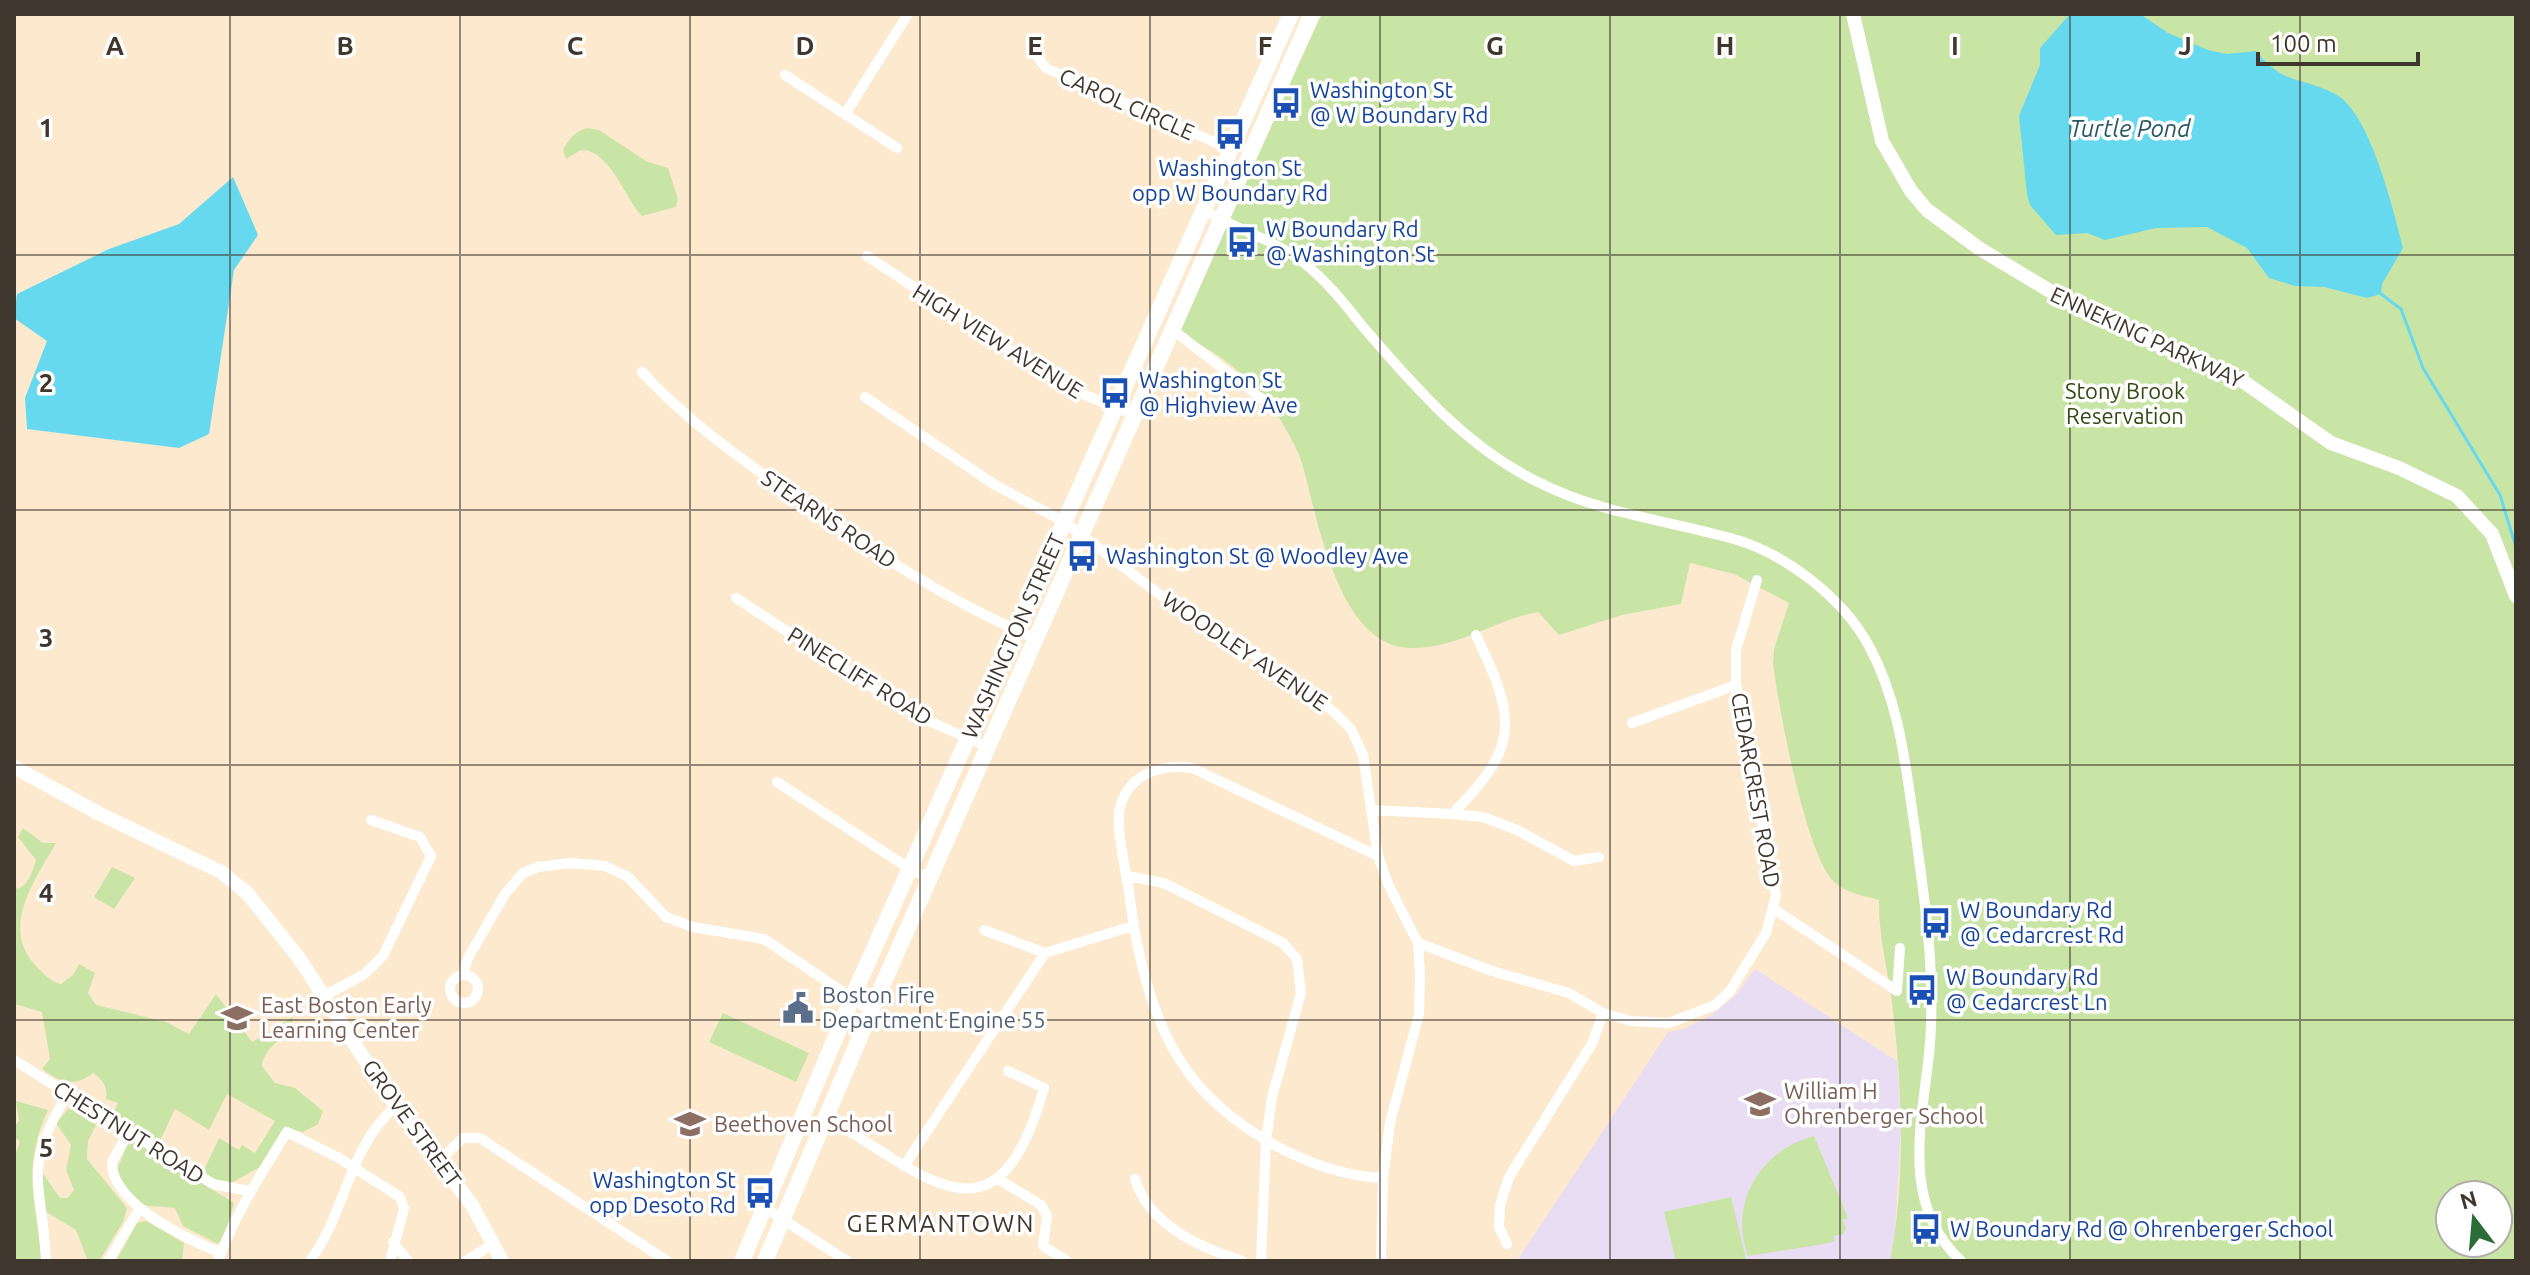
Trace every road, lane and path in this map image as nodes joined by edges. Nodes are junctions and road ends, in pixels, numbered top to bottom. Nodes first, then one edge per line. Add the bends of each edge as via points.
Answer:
1 (908, 14) edge
2 (1291, 14) edge
3 (1312, 14) edge
4 (1853, 14) edge
5 (1032, 50) dead end
6 (785, 75) dead end
7 (845, 114) junction
8 (897, 148) dead end
9 (1230, 149) junction
10 (1201, 209) junction
11 (1222, 221) junction
12 (867, 256) dead end
13 (1173, 330) junction
14 (642, 372) dead end
15 (865, 397) dead end
16 (1270, 405) dead end
17 (1116, 409) junction
18 (1135, 415) junction
19 (1063, 521) junction
20 (1080, 536) junction
21 (1757, 580) dead end
22 (2516, 596) edge
23 (736, 598) dead end
24 (1015, 631) junction
25 (1476, 635) dead end
26 (1036, 639) junction
27 (1736, 685) junction
28 (1632, 723) dead end
29 (967, 738) junction
30 (988, 747) junction
31 (14, 767) edge
32 (777, 782) dead end
33 (1372, 810) junction
34 (1452, 814) junction
35 (371, 820) dead end
36 (1378, 856) junction
37 (1599, 857) dead end
38 (910, 869) junction
39 (1127, 876) junction
40 (930, 878) junction
41 (1774, 909) junction
42 (1133, 926) junction
43 (984, 930) dead end
44 (1418, 943) junction
45 (1900, 948) dead end
46 (1045, 953) junction
47 (463, 975) dead end
48 (324, 996) junction
49 (852, 998) junction
50 (871, 1011) junction
51 (1603, 1013) junction
52 (14, 1060) edge
53 (1008, 1071) dead end
54 (68, 1093) junction
55 (396, 1106) junction
56 (826, 1117) junction
57 (129, 1131) junction
58 (1266, 1140) junction
59 (439, 1161) junction
60 (904, 1166) junction
61 (353, 1167) junction
62 (1383, 1178) junction
63 (998, 1179) junction
64 (1135, 1179) dead end
65 (249, 1191) junction
66 (762, 1206) junction
67 (140, 1208) junction
68 (783, 1220) junction
69 (393, 1242) junction
70 (494, 1243) junction
71 (1507, 1244) dead end
72 (220, 1257) edge
73 (46, 1261) edge
74 (108, 1261) edge
75 (310, 1261) edge
76 (390, 1261) edge
77 (408, 1261) edge
78 (466, 1261) edge
79 (502, 1261) edge
80 (667, 1261) edge
81 (742, 1261) edge
82 (765, 1261) edge
83 (847, 1261) edge
84 (1067, 1261) edge
85 (1242, 1261) edge
86 (1261, 1261) edge
87 (1381, 1261) edge
88 (1961, 1261) edge

1 - 7 street
2 - 9 main road, WASHINGTON STREET
3 - 11 main road, WASHINGTON STREET
4 - 22 main road, ENNEKING PARKWAY via 1882,141 1927,210 1980,249 2090,315 2244,382 2331,443 2457,496 2492,534
5 - 9 street, CAROL CIRCLE via 1046,68
6 - 7 street
7 - 8 street
9 - 10 main road, WASHINGTON STREET
10 - 11 street
10 - 17 main road, WASHINGTON STREET
11 - 13 main road, WASHINGTON STREET
11 - 88 street via 1306,264 1443,417 1512,468 1571,498 1618,514 1735,539 1764,551 1834,600 1866,641 1897,717 1931,962 1929,1049 1917,1163 1922,1198 1940,1237
12 - 17 street, HIGH VIEW AVENUE via 1065,387
13 - 16 street
13 - 18 main road, WASHINGTON STREET
14 - 24 street, STEARNS ROAD via 689,418 817,513 950,600
15 - 19 street, WOODLEY AVENUE via 995,485
17 - 18 street, HIGH VIEW AVENUE
17 - 19 main road, WASHINGTON STREET
18 - 20 main road, WASHINGTON STREET
19 - 20 street, WOODLEY AVENUE
19 - 24 main road, WASHINGTON STREET
20 - 26 main road, WASHINGTON STREET
20 - 33 street, WOODLEY AVENUE via 1334,712 1351,729 1363,755
21 - 27 street, CEDARCREST ROAD via 1736,650
23 - 29 street, PINECLIFF ROAD via 915,715
24 - 26 street, STEARNS ROAD
24 - 29 main road, WASHINGTON STREET
25 - 34 street via 1504,701 1506,731 1500,757
26 - 30 main road, WASHINGTON STREET
27 - 28 street
27 - 41 street, CEDARCREST ROAD via 1771,857
29 - 30 street, PINECLIFF ROAD
29 - 38 main road, WASHINGTON STREET
30 - 40 main road, WASHINGTON STREET
31 - 48 main road, GROVE STREET via 221,872 268,915
32 - 38 street
33 - 34 street
33 - 36 street, WOODLEY AVENUE
34 - 37 street via 1506,825 1574,861
35 - 48 street via 420,837 431,856 383,956 363,975
36 - 39 street via 1192,768 1170,765 1153,769 1132,785 1119,808
36 - 44 street, WOODLEY AVENUE
38 - 40 street
38 - 49 main road, WASHINGTON STREET
39 - 42 street
39 - 58 street via 1164,883 1283,943 1297,959 1301,993 1272,1097
40 - 50 main road, WASHINGTON STREET
41 - 45 street via 1897,991
41 - 51 street, CEDARCREST ROAD via 1750,961 1715,1005 1669,1023
42 - 46 street
42 - 58 street via 1149,989 1183,1066 1218,1104
43 - 46 street
44 - 51 street, CEDARCREST ROAD via 1569,993
44 - 62 street, WOODLEY AVENUE via 1419,1014 1390,1123
46 - 60 street
47 - 49 street via 505,894 523,873 570,863 605,866 628,877 666,917 764,939
48 - 55 main road, GROVE STREET
49 - 50 street
49 - 66 main road, WASHINGTON STREET
50 - 56 main road, WASHINGTON STREET
51 - 71 street via 1593,1042 1509,1177 1499,1227
52 - 54 street, CHESTNUT ROAD
53 - 63 street via 1044,1088 1016,1162
54 - 57 street, CHESTNUT ROAD
54 - 73 street via 45,1133 37,1161
55 - 59 main road, GROVE STREET
55 - 61 street via 372,1131
56 - 60 street
56 - 68 main road, WASHINGTON STREET
57 - 65 street, CHESTNUT ROAD via 213,1184
57 - 67 street via 112,1169 119,1188
58 - 62 street via 1353,1177
58 - 86 street
59 - 70 main road, GROVE STREET
59 - 80 street via 463,1138 480,1138
60 - 63 street via 953,1188
61 - 65 street via 287,1132
61 - 69 street via 403,1201
61 - 75 street via 326,1237
62 - 87 street, WOODLEY AVENUE
63 - 84 street via 1041,1205 1047,1216 1043,1246
64 - 85 street via 1141,1200 1160,1219 1196,1244
65 - 72 street
66 - 68 street
66 - 81 main road, WASHINGTON STREET
67 - 72 street
67 - 74 street
68 - 82 main road, WASHINGTON STREET
68 - 83 street
69 - 76 street
69 - 77 street
70 - 78 street
70 - 79 main road, GROVE STREET

